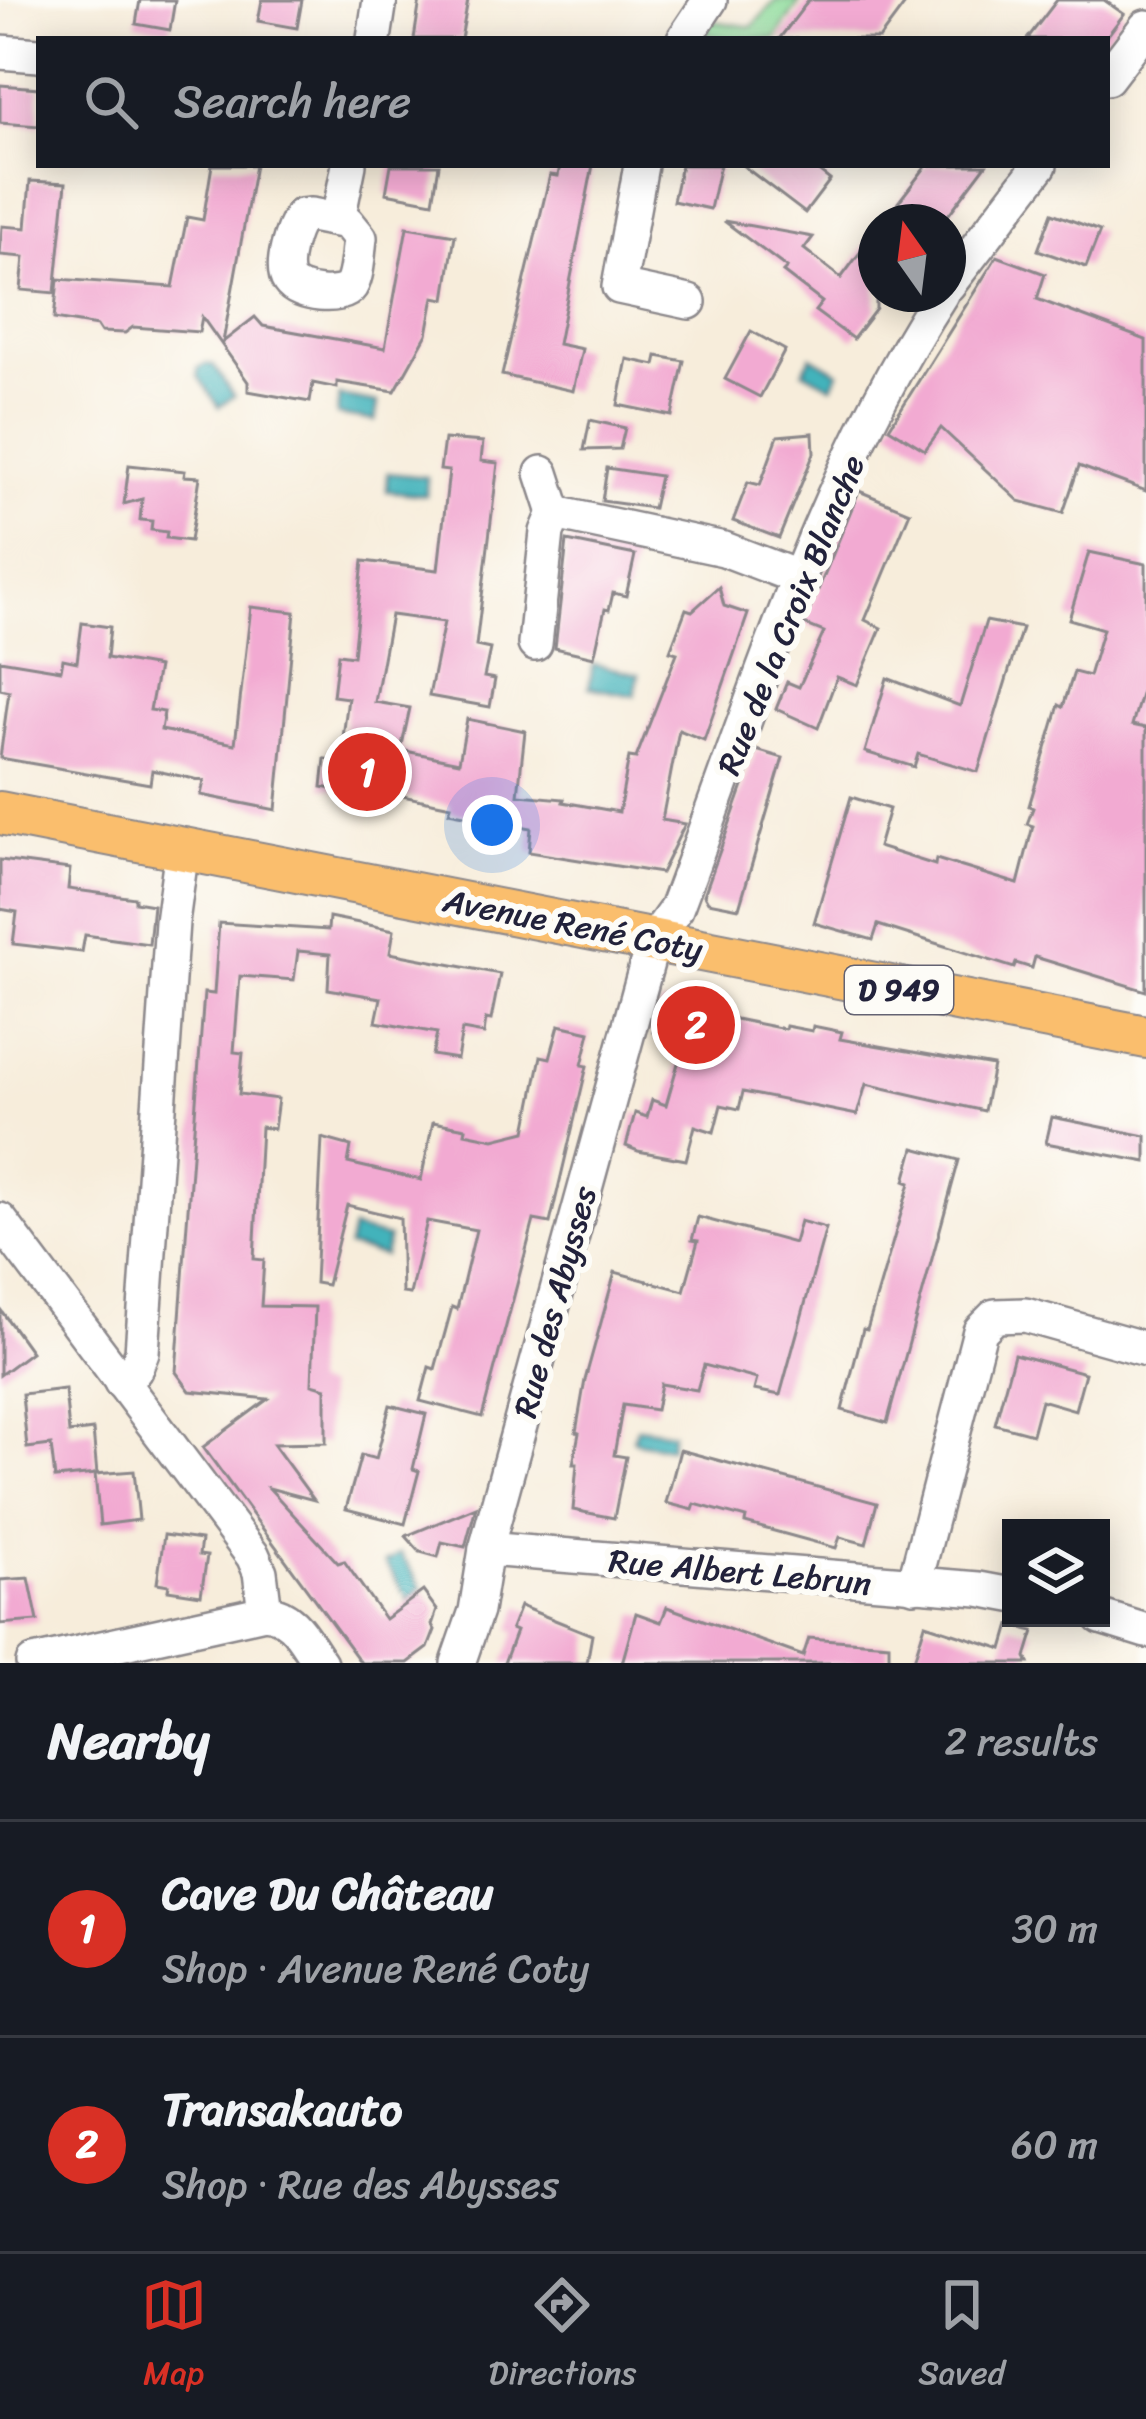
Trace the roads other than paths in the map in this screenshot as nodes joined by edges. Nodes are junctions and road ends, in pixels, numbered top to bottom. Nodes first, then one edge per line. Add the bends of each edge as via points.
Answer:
1 (380, 0) edge
2 (710, 0) edge
3 (1146, 27) edge
4 (374, 36) edge
5 (686, 36) edge
6 (0, 52) edge
7 (36, 55) edge
8 (1110, 74) edge
9 (349, 168) edge
10 (640, 168) edge
11 (1038, 168) edge
12 (338, 219) dead end
13 (966, 262) edge
14 (689, 302) dead end
15 (930, 312) edge
16 (542, 473) dead end
17 (555, 513) junction
18 (800, 578) junction
19 (535, 644) dead end
20 (0, 813) edge
21 (182, 849) junction
22 (653, 941) junction
23 (1146, 1037) edge
24 (0, 1220) edge
25 (1146, 1349) edge
26 (121, 1382) junction
27 (486, 1549) junction
28 (914, 1585) junction
29 (1002, 1594) edge
30 (265, 1612) junction
31 (1110, 1620) edge
32 (1146, 1631) edge
33 (33, 1663) edge
34 (320, 1663) edge
35 (458, 1663) edge

1 - 4 street
2 - 5 street
3 - 8 street
6 - 7 street
9 - 12 street
10 - 14 street via 620,287
11 - 13 street
15 - 18 street, Rue de la Croix Blanche via 879,399
16 - 17 street
17 - 18 street via 724,549
17 - 19 street
18 - 22 street, Rue de la Croix Blanche via 676,909
20 - 21 main road, Avenue René Coty / D 949
21 - 22 main road, Avenue René Coty / D 949
21 - 26 street via 142,1352
22 - 23 main road, Avenue René Coty / D 949
22 - 27 street, Rue des Abysses
24 - 26 street
25 - 28 street, Rue Albert Lebrun via 1025,1315 995,1316 980,1331
26 - 30 street via 253,1556
27 - 28 street, Rue Albert Lebrun
27 - 35 street, Rue des Abysses
28 - 29 street
30 - 33 street
30 - 34 street via 292,1621
31 - 32 street

